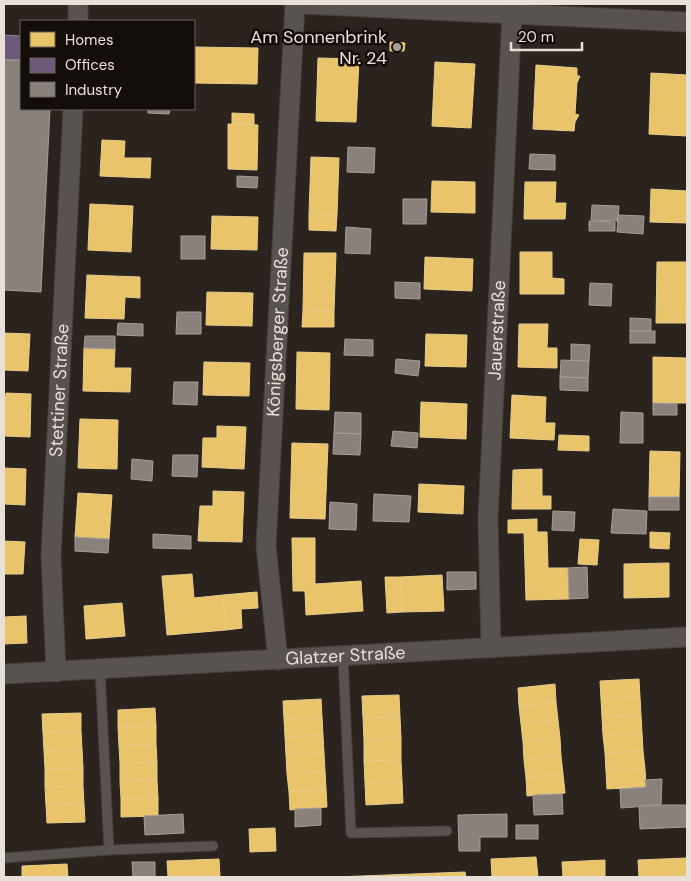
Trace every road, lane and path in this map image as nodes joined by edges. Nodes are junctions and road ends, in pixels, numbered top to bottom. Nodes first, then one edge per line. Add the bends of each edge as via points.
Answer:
1 (78, 4) edge
2 (296, 4) edge
3 (302, 4) edge
4 (512, 13) junction
5 (78, 20) edge
6 (687, 22) edge
7 (73, 110) edge
8 (687, 637) edge
9 (491, 648) junction
10 (344, 656) junction
11 (278, 660) junction
12 (100, 669) junction
13 (56, 672) junction
14 (4, 674) edge
15 (447, 831) dead end
16 (213, 846) dead end
17 (109, 850) junction
18 (4, 858) edge

1 - 5 street
2 - 11 street, Königsberger Straße via 266,546
3 - 4 street
4 - 6 street
4 - 9 street, Jauerstraße via 488,519
7 - 13 street, Stettiner Straße via 51,556
8 - 9 street, Glatzer Straße
9 - 10 street, Glatzer Straße
10 - 11 street, Glatzer Straße
10 - 15 lane via 351,833
11 - 12 street, Glatzer Straße
12 - 13 street, Glatzer Straße
12 - 17 lane
13 - 14 street, Glatzer Straße
16 - 17 lane
17 - 18 lane

